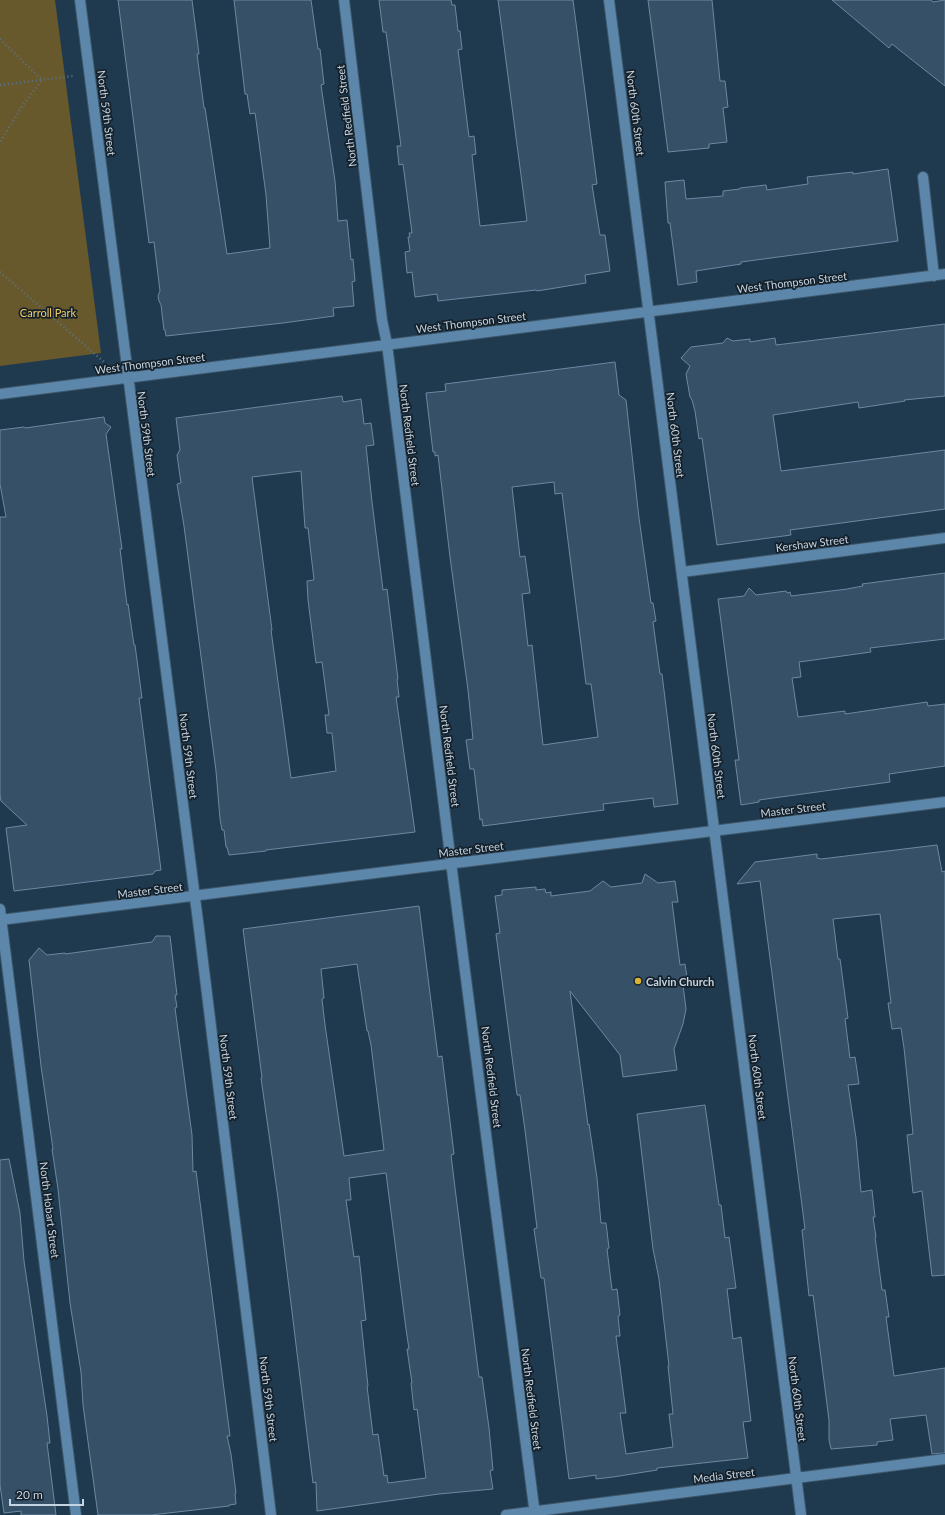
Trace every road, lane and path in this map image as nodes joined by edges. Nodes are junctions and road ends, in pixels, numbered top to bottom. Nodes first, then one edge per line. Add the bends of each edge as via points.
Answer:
1 (80, 0) edge
2 (344, 0) edge
3 (609, 0) edge
4 (0, 39) edge
5 (90, 74) junction
6 (42, 80) junction
7 (0, 85) edge
8 (0, 142) edge
9 (923, 177) dead end
10 (1, 273) edge
11 (945, 274) edge
12 (934, 276) junction
13 (649, 312) junction
14 (387, 344) junction
15 (104, 362) dead end
16 (128, 378) junction
17 (0, 394) edge
18 (945, 538) edge
19 (682, 572) junction
20 (945, 802) edge
21 (714, 831) junction
22 (452, 863) junction
23 (194, 896) junction
24 (0, 909) edge
25 (1, 920) edge
26 (945, 1459) edge
27 (796, 1478) junction
28 (535, 1513) edge
29 (76, 1515) edge
30 (271, 1515) edge
31 (506, 1515) edge
32 (801, 1515) edge

1 - 5 street, North 59th Street
2 - 14 street, North Redfield Street
3 - 13 street, North 60th Street
4 - 6 path
5 - 6 path
5 - 16 street, North 59th Street
6 - 7 path
6 - 8 path
9 - 12 street
10 - 15 path
11 - 12 street, West Thompson Street
12 - 13 street, West Thompson Street
13 - 14 street, West Thompson Street
13 - 19 street, North 60th Street
14 - 16 street, West Thompson Street
14 - 22 street, North Redfield Street
16 - 17 street, West Thompson Street
16 - 23 street, North 59th Street
18 - 19 street, Kershaw Street
19 - 21 street, North 60th Street
20 - 21 street, Master Street
21 - 22 street, Master Street
21 - 27 street, North 60th Street
22 - 23 street, Master Street
22 - 28 street, North Redfield Street
23 - 25 street, Master Street
23 - 30 street, North 59th Street
24 - 25 street, North Hobart Street
25 - 29 street, North Hobart Street
26 - 27 street, Media Street
27 - 28 street, Media Street
27 - 32 street, North 60th Street
28 - 31 street, Media Street

